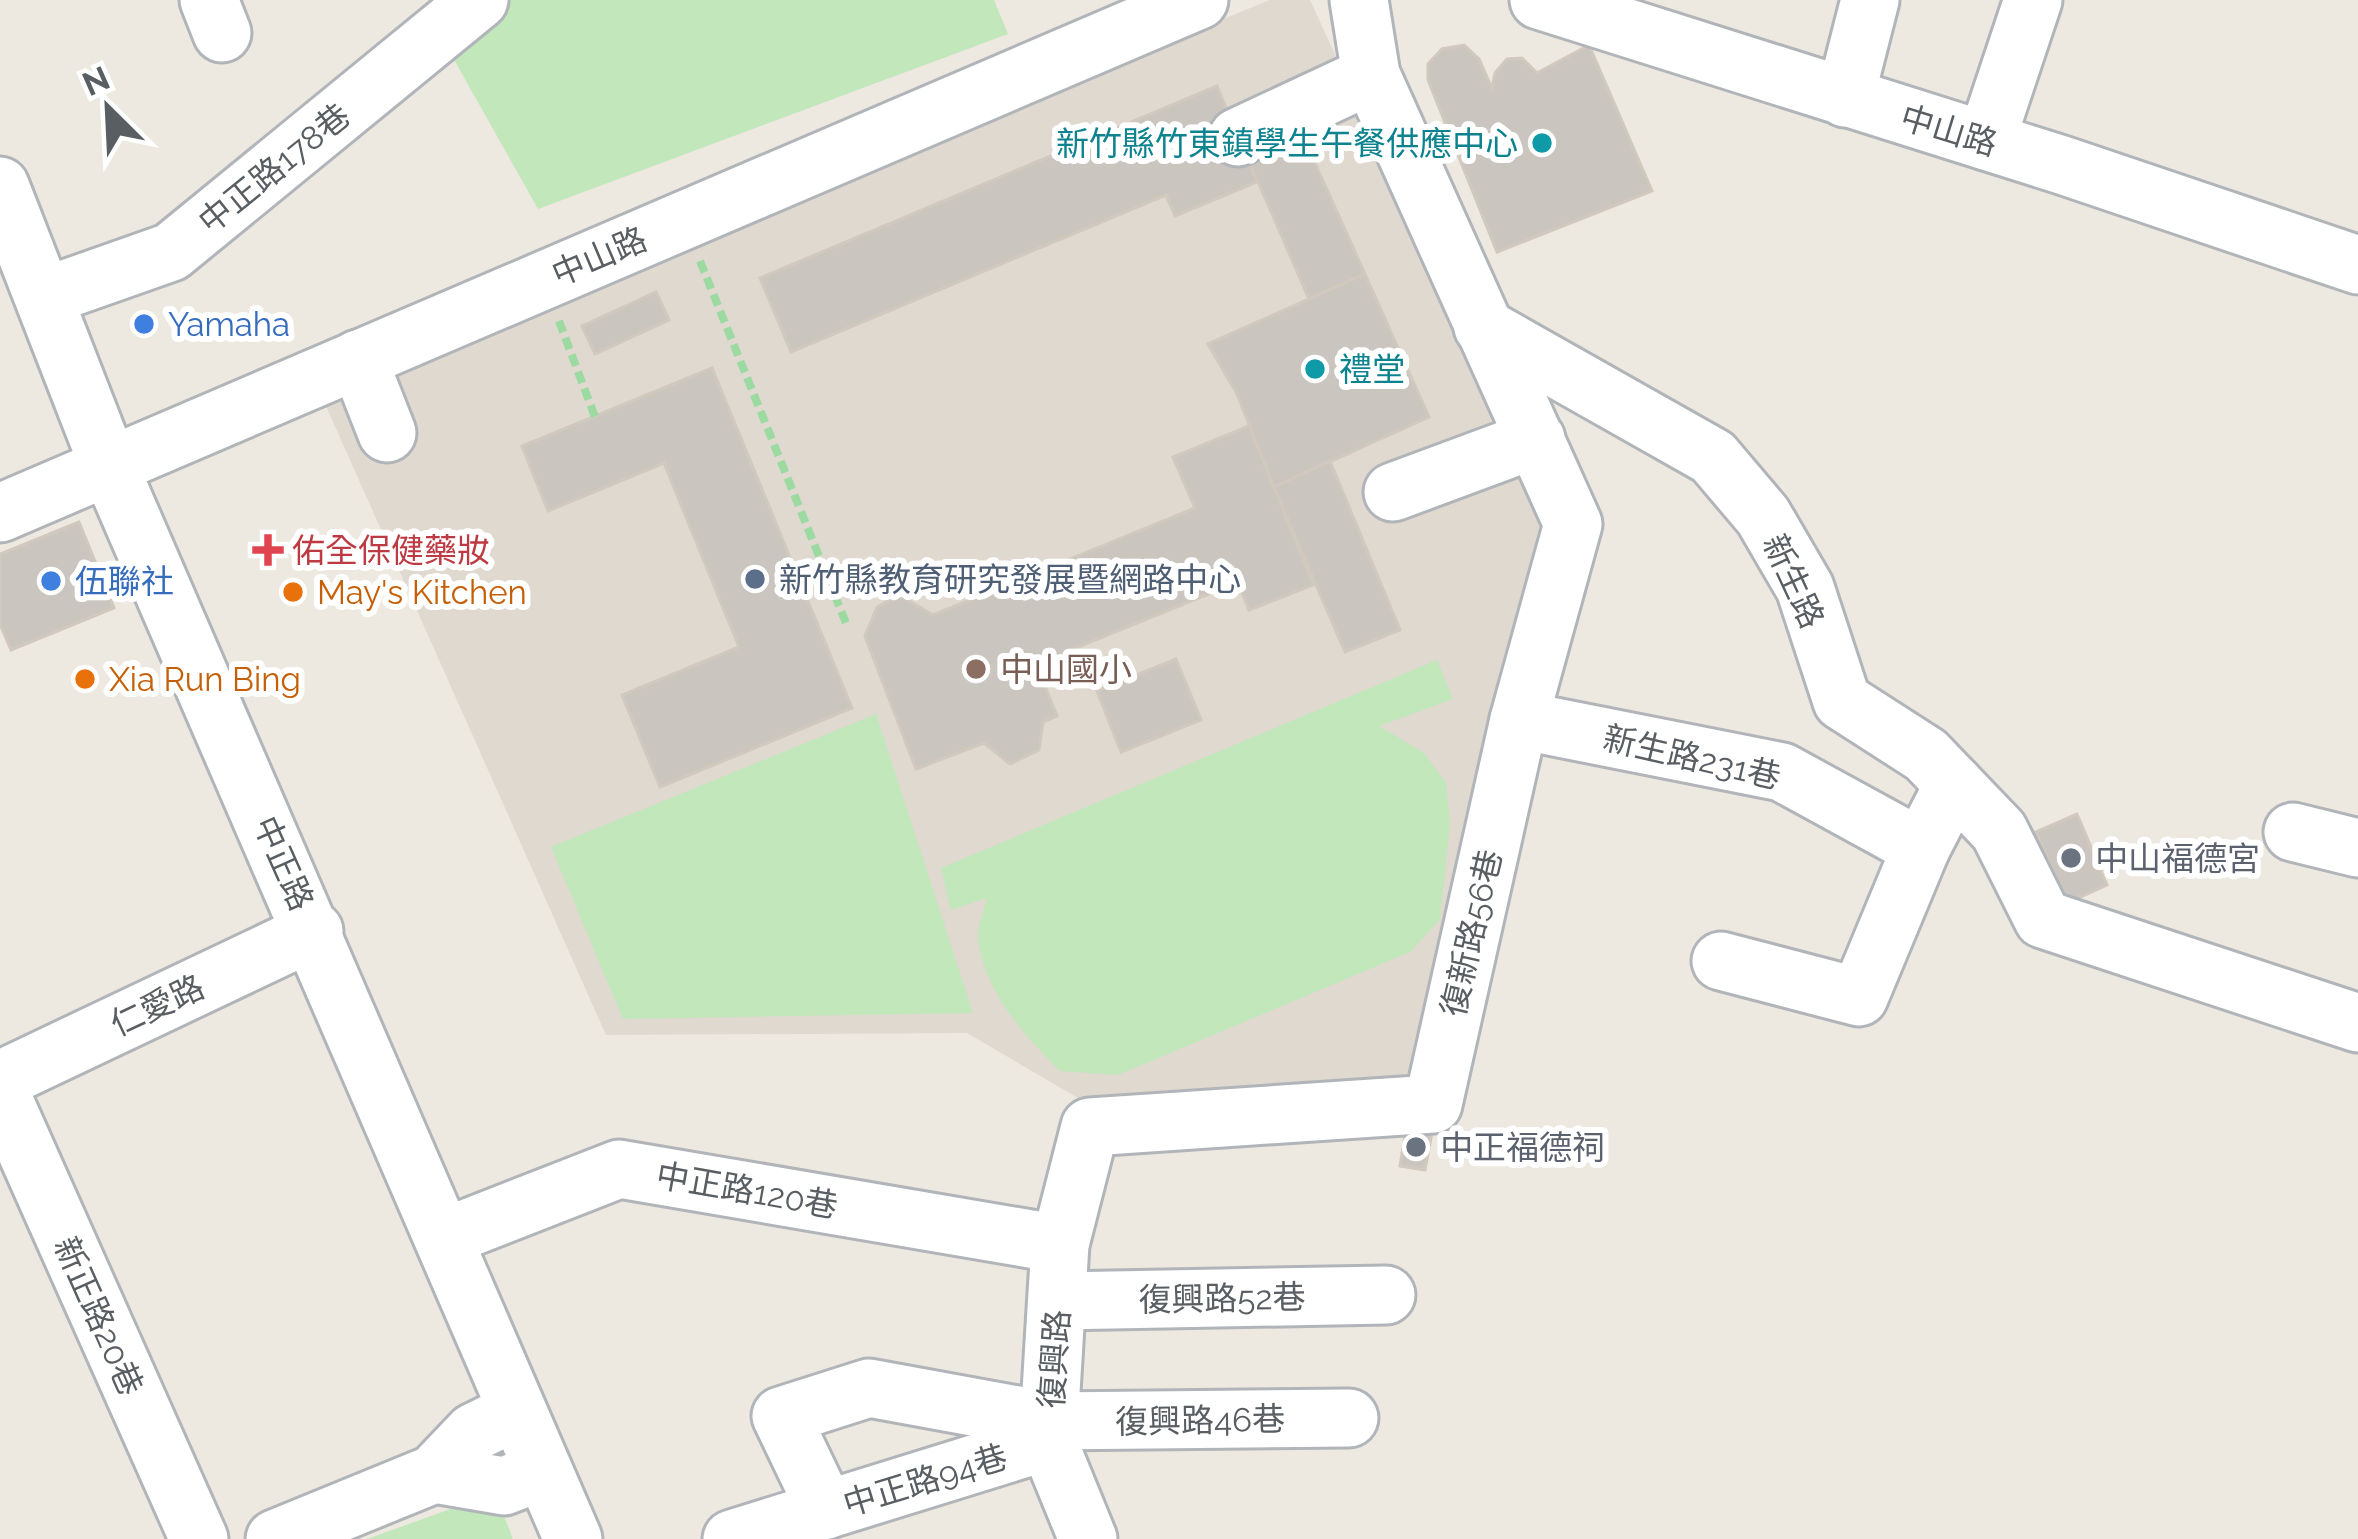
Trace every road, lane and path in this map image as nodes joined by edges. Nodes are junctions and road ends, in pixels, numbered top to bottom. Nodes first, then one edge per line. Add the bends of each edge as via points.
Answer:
1 (478, 0) edge
2 (1199, 0) edge
3 (1359, 0) edge
4 (1870, 0) edge
5 (2033, 0) edge
6 (1564, 4) edge
7 (1371, 75) junction
8 (1845, 98) junction
9 (1238, 137) dead end
10 (1986, 141) junction
11 (0, 186) edge
12 (683, 220) junction
13 (2358, 266) edge
14 (543, 280) junction
15 (46, 296) junction
16 (1483, 327) junction
17 (358, 359) junction
18 (595, 417) dead end
19 (387, 433) dead end
20 (1535, 439) junction
21 (109, 466) junction
22 (1393, 492) dead end
23 (0, 513) edge
24 (848, 628) dead end
25 (1520, 720) junction
26 (1954, 784) junction
27 (2293, 832) dead end
28 (1921, 848) junction
29 (2358, 848) edge
30 (314, 931) junction
31 (1721, 961) dead end
32 (2358, 1023) edge
33 (0, 1080) edge
34 (0, 1092) edge
35 (445, 1237) junction
36 (1060, 1244) junction
37 (1386, 1295) dead end
38 (1058, 1301) junction
39 (517, 1411) junction
40 (1349, 1418) dead end
41 (1049, 1431) junction
42 (543, 1471) junction
43 (434, 1474) junction
44 (826, 1510) junction
45 (199, 1539) edge
46 (274, 1539) edge
47 (573, 1539) edge
48 (732, 1539) edge
49 (1088, 1539) edge

1 - 15 street, 中正路178巷 via 171,252
2 - 12 street, 中山路
3 - 7 street
4 - 8 street
5 - 10 street
6 - 8 street, 中山路
7 - 9 street
7 - 16 street
8 - 10 street, 中山路
10 - 13 street, 中山路
11 - 15 street, 中正路
12 - 14 street, 中山路
12 - 24 path
14 - 17 street, 中山路
14 - 18 path
15 - 21 street, 中正路
16 - 20 street, 復新路56巷
16 - 26 street, 新生路 via 1713,458 1763,516 1805,588 1842,700 1926,755
17 - 19 street
17 - 21 street, 中山路
20 - 22 street
20 - 25 street, 復新路56巷 via 1573,524
21 - 23 street, 中山路
21 - 30 street, 中正路
25 - 28 street, 新生路231巷 via 1782,772
25 - 36 street, 復新路56巷 via 1433,1104 1090,1127
26 - 28 street
26 - 32 street, 新生路 via 1999,831 2043,919
27 - 29 street
28 - 31 street via 1858,998
30 - 33 street, 仁愛路
30 - 35 street, 中正路
34 - 45 street, 新正路20巷
35 - 36 street, 中正路120巷 via 620,1169
35 - 39 street, 中正路
36 - 38 street, 復興路
37 - 38 street, 復興路52巷
38 - 41 street, 復興路
39 - 42 street, 中正路
39 - 43 street via 475,1432
40 - 41 street, 復興路46巷
41 - 44 street, 中正路94巷
41 - 44 street via 869,1388 781,1416
41 - 49 street, 復興路
42 - 43 street via 504,1486
42 - 47 street, 中正路
43 - 46 street
44 - 48 street, 中正路94巷

